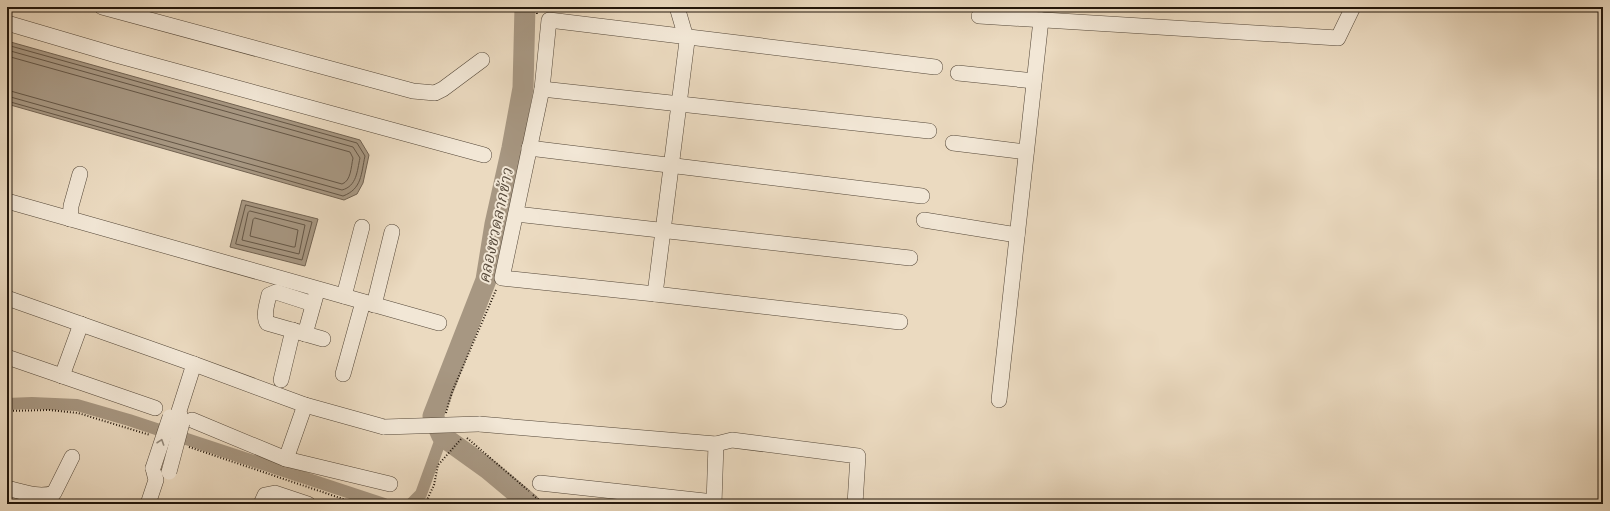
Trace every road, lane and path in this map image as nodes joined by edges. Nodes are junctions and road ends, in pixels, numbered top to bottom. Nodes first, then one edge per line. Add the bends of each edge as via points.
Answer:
1 (102, 7) edge
2 (677, 7) edge
3 (1353, 7) edge
4 (978, 16) dead end
5 (1041, 20) junction
6 (7, 23) edge
7 (686, 38) junction
8 (482, 60) dead end
9 (935, 67) dead end
10 (958, 73) dead end
11 (1034, 81) junction
12 (542, 89) junction
13 (679, 104) junction
14 (929, 131) dead end
15 (953, 143) dead end
16 (530, 148) junction
17 (1026, 152) junction
18 (484, 155) dead end
19 (671, 165) junction
20 (80, 174) dead end
21 (922, 196) dead end
22 (7, 201) edge
23 (516, 214) junction
24 (70, 219) junction
25 (924, 220) dead end
26 (362, 227) dead end
27 (663, 230) junction
28 (392, 232) dead end
29 (1017, 235) junction
30 (910, 258) dead end
31 (318, 289) junction
32 (655, 294) junction
33 (344, 296) junction
34 (7, 298) edge
35 (368, 303) junction
36 (313, 304) junction
37 (900, 322) dead end
38 (439, 323) dead end
39 (80, 324) junction
40 (299, 332) junction
41 (323, 339) dead end
42 (7, 357) edge
43 (194, 364) junction
44 (342, 374) dead end
45 (62, 376) junction
46 (281, 380) dead end
47 (999, 400) dead end
48 (305, 405) junction
49 (155, 408) dead end
50 (181, 417) junction
51 (464, 436) dead end
52 (716, 444) junction
53 (72, 457) dead end
54 (286, 458) junction
55 (154, 474) junction
56 (390, 484) dead end
57 (540, 484) dead end
58 (7, 488) edge
59 (29, 499) edge
60 (714, 503) edge
61 (148, 504) edge
62 (262, 504) edge
63 (308, 504) edge
64 (544, 504) edge
65 (855, 504) edge

1 - 8 street via 413,91 435,92 443,89
2 - 7 street
3 - 5 street via 1338,38
4 - 5 street
5 - 11 street
6 - 18 street via 139,62
7 - 9 street
7 - 12 street via 549,20
7 - 13 street
10 - 11 street
11 - 17 street
12 - 13 street
12 - 16 street
13 - 14 street
13 - 19 street
15 - 17 street
16 - 19 street
16 - 23 street
17 - 29 street
19 - 21 street
19 - 27 street
20 - 24 street
22 - 24 street
23 - 27 street
23 - 32 street via 502,278
24 - 31 street
25 - 29 street
26 - 33 street
27 - 30 street
27 - 32 street
28 - 35 street
29 - 47 street
31 - 33 street
31 - 36 street
32 - 37 street
33 - 35 street
34 - 39 street
35 - 38 street
35 - 44 street
36 - 40 street
36 - 40 street via 276,292 270,294 265,316 267,323
39 - 43 street
39 - 45 street
40 - 41 street
40 - 46 street
42 - 45 street
43 - 48 street
43 - 50 street
45 - 49 street
48 - 52 street, bridge via 384,427 479,424
48 - 54 street
50 - 54 street
55 -> 50 street, bridge
50 - 55 street, bridge via 169,472 166,476
51 - 64 path
52 - 60 street
52 - 65 street via 732,440 858,456
53 - 59 street via 54,493
54 - 56 street
55 - 61 street
57 - 60 street
58 - 59 street
62 - 63 street via 265,495 275,493

